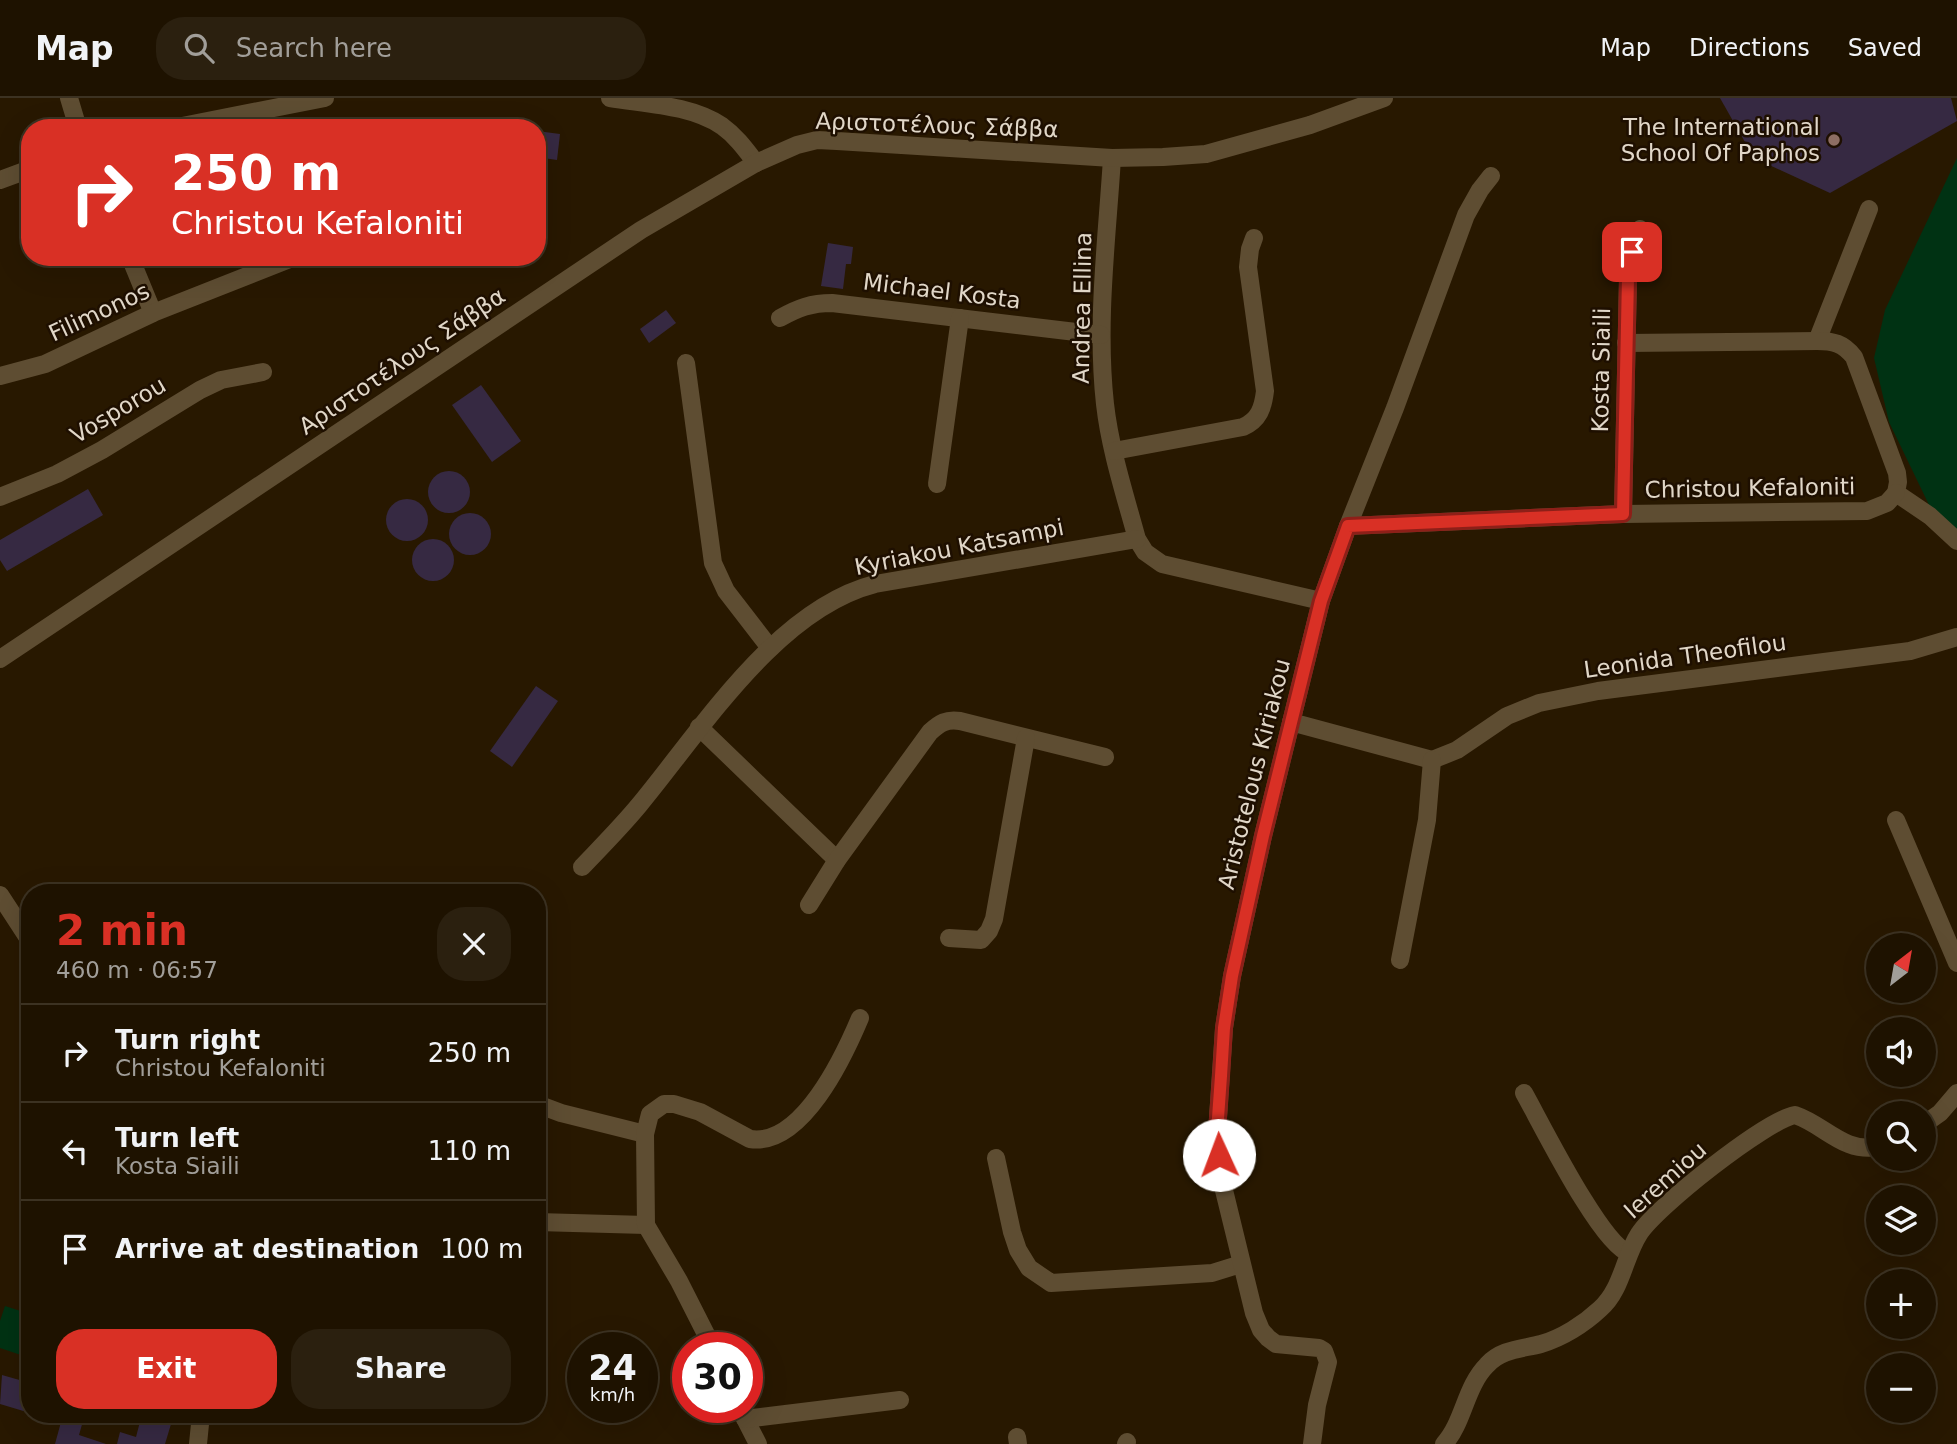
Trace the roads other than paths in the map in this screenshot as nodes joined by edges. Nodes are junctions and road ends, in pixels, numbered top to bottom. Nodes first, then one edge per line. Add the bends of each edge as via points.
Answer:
1 (69, 98) edge
2 (325, 98) edge
3 (610, 98) edge
4 (1384, 98) edge
5 (243, 106) edge
6 (75, 119) edge
7 (201, 119) edge
8 (1112, 158) junction
9 (756, 163) junction
10 (21, 172) edge
11 (1491, 176) dead end
12 (0, 180) edge
13 (1868, 209) dead end
14 (1640, 229) dead end
15 (1254, 238) dead end
16 (134, 266) edge
17 (272, 266) edge
18 (153, 313) junction
19 (780, 318) dead end
20 (960, 318) junction
21 (1101, 335) junction
22 (1817, 341) junction
23 (1626, 343) junction
24 (686, 363) dead end
25 (263, 372) dead end
26 (0, 376) edge
27 (1114, 451) junction
28 (937, 484) dead end
29 (1895, 493) junction
30 (0, 497) edge
31 (1623, 514) junction
32 (1348, 526) junction
33 (1137, 539) junction
34 (1957, 541) edge
35 (1321, 601) junction
36 (1957, 637) edge
37 (770, 648) junction
38 (0, 659) edge
39 (1291, 723) junction
40 (699, 727) junction
41 (1026, 738) junction
42 (1105, 757) dead end
43 (1432, 760) junction
44 (1896, 820) dead end
45 (837, 860) junction
46 (582, 866) dead end
47 (0, 895) edge
48 (809, 905) dead end
49 (21, 927) edge
50 (948, 938) dead end
51 (1400, 960) dead end
52 (1957, 963) edge
53 (860, 1018) dead end
54 (1524, 1093) dead end
55 (1957, 1093) edge
56 (546, 1107) edge
57 (1936, 1116) edge
58 (645, 1134) junction
59 (1866, 1149) edge
60 (996, 1158) dead end
61 (546, 1222) edge
62 (646, 1226) junction
63 (1629, 1253) junction
64 (1241, 1265) junction
65 (705, 1332) edge
66 (900, 1400) dead end
67 (763, 1411) edge
68 (200, 1423) edge
69 (747, 1423) edge
70 (198, 1444) edge
71 (758, 1444) edge
72 (1312, 1444) edge
73 (1444, 1444) edge

1 - 6 street
2 - 5 street
3 - 9 street via 704,117 736,138
4 - 8 street, Αριστοτέλους Σάββα via 1310,125 1206,154
5 - 7 street
8 - 9 street, Αριστοτέλους Σάββα via 817,140
8 - 21 street, Andrea Ellina
9 - 38 street, Αριστοτέλους Σάββα via 641,230
10 - 12 street
11 - 32 street, Aristotelous Kiriakou via 1466,215
13 - 22 street
14 - 23 street, Kosta Siaili via 1628,278
15 - 27 street via 1248,267 1265,391 1259,416 1243,427
16 - 18 street
17 - 18 street, Filimonos
18 - 26 street, Filimonos via 45,364
19 - 20 street, Michael Kosta via 798,307 832,303
20 - 21 street, Michael Kosta
20 - 28 street
21 - 27 street, Andrea Ellina
22 - 23 street
22 - 29 street via 1844,346 1854,357 1896,473
23 - 31 street, Kosta Siaili
24 - 37 street via 713,563 726,591
25 - 30 street, Vosporou via 221,380 57,474
27 - 33 street, Andrea Ellina
29 - 31 street, Christou Kefaloniti via 1887,503 1867,511
29 - 34 street
31 - 32 street, Christou Kefaloniti
32 - 35 street, Aristotelous Kiriakou
33 - 35 street via 1145,552 1163,564
33 - 37 street, Kyriakou Katsampi via 855,589 833,599
35 - 39 street, Aristotelous Kiriakou
36 - 43 street, Leonida Theofilou via 1910,651 1598,691 1539,703 1507,716 1457,751
37 - 40 street, Kyriakou Katsampi
39 - 43 street
39 - 64 street, Aristotelous Kiriakou via 1224,1028 1217,1132
40 - 45 street
40 - 46 street, Kyriakou Katsampi via 641,803
41 - 42 street
41 - 45 street via 950,719 940,724
41 - 50 street via 994,919 981,940
43 - 51 street via 1427,820
44 - 52 street
45 - 48 street
47 - 49 street
53 - 58 street via 828,1082 811,1106 779,1134 750,1139 700,1112 674,1104 664,1104 650,1114
54 - 63 street via 1599,1225
55 - 57 street
56 - 58 street
58 - 62 street
59 - 63 street, Ieremiou via 1851,1147 1802,1117 1785,1117 1688,1186 1643,1228
60 - 64 street via 1018,1250 1029,1268 1051,1283 1212,1273
61 - 62 street
62 - 65 street
63 - 73 street, Ieremiou via 1611,1297 1592,1316 1559,1337 1502,1353 1489,1362 1474,1382
64 - 72 street, Aristotelous Kiriakou via 1254,1313 1268,1338 1276,1344 1319,1348 1327,1356
66 - 67 street
68 - 70 street
69 - 71 street

